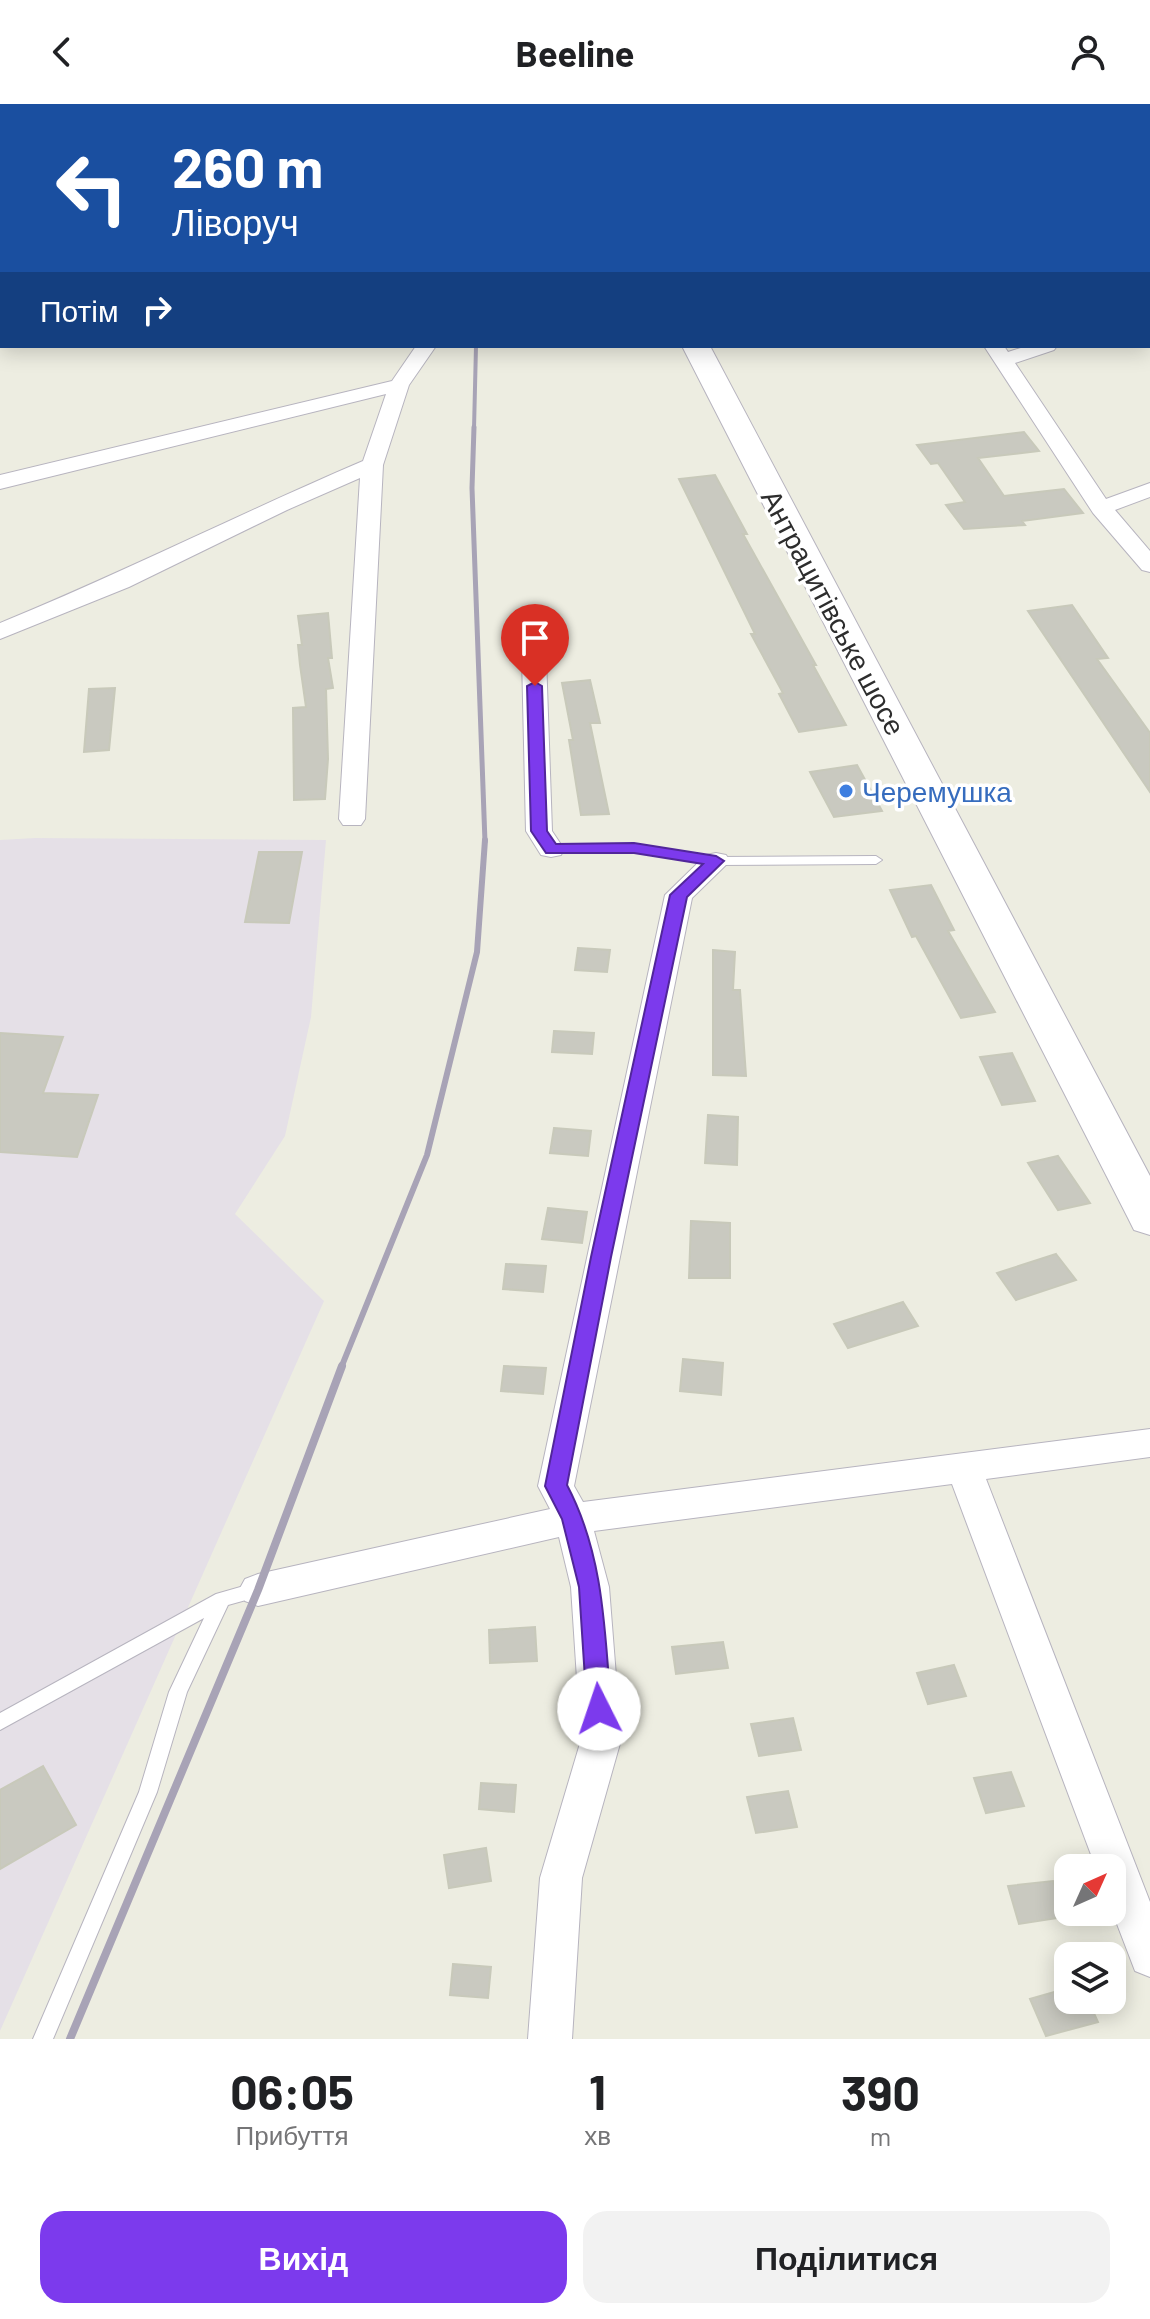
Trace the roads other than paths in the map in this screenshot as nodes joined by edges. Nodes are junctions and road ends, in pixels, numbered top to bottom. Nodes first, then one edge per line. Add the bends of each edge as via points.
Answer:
1 (425, 348) edge
2 (697, 348) edge
3 (1033, 348) edge
4 (999, 353) edge
5 (399, 385) junction
6 (372, 465) junction
7 (0, 482) edge
8 (1150, 490) edge
9 (1101, 508) junction
10 (1150, 565) edge
11 (0, 632) edge
12 (534, 657) dead end
13 (352, 819) dead end
14 (551, 849) joint
15 (876, 860) dead end
16 (716, 861) junction
17 (1150, 1218) edge
18 (1150, 1443) edge
19 (963, 1467) junction
20 (573, 1519) junction
21 (258, 1590) joint
22 (222, 1599) junction
23 (0, 1722) edge
24 (1150, 1956) edge
25 (43, 2039) edge
26 (550, 2039) edge

1 - 5 street
2 - 17 main road, Антрацитівське шосе
3 - 4 street
4 - 9 street
5 - 6 street
5 - 7 street
6 - 11 street
6 - 13 street
8 - 9 street
9 - 10 street
12 - 14 street via 539,831
14 - 16 lane via 634,848
15 - 16 lane
16 - 20 street via 679,895 672,925 556,1486
18 - 19 street
19 - 20 street
19 - 24 street
20 - 21 street
20 - 26 street via 590,1587 601,1740 561,1878
21 - 22 lane
22 - 23 lane
22 - 25 lane via 178,1692 148,1792

